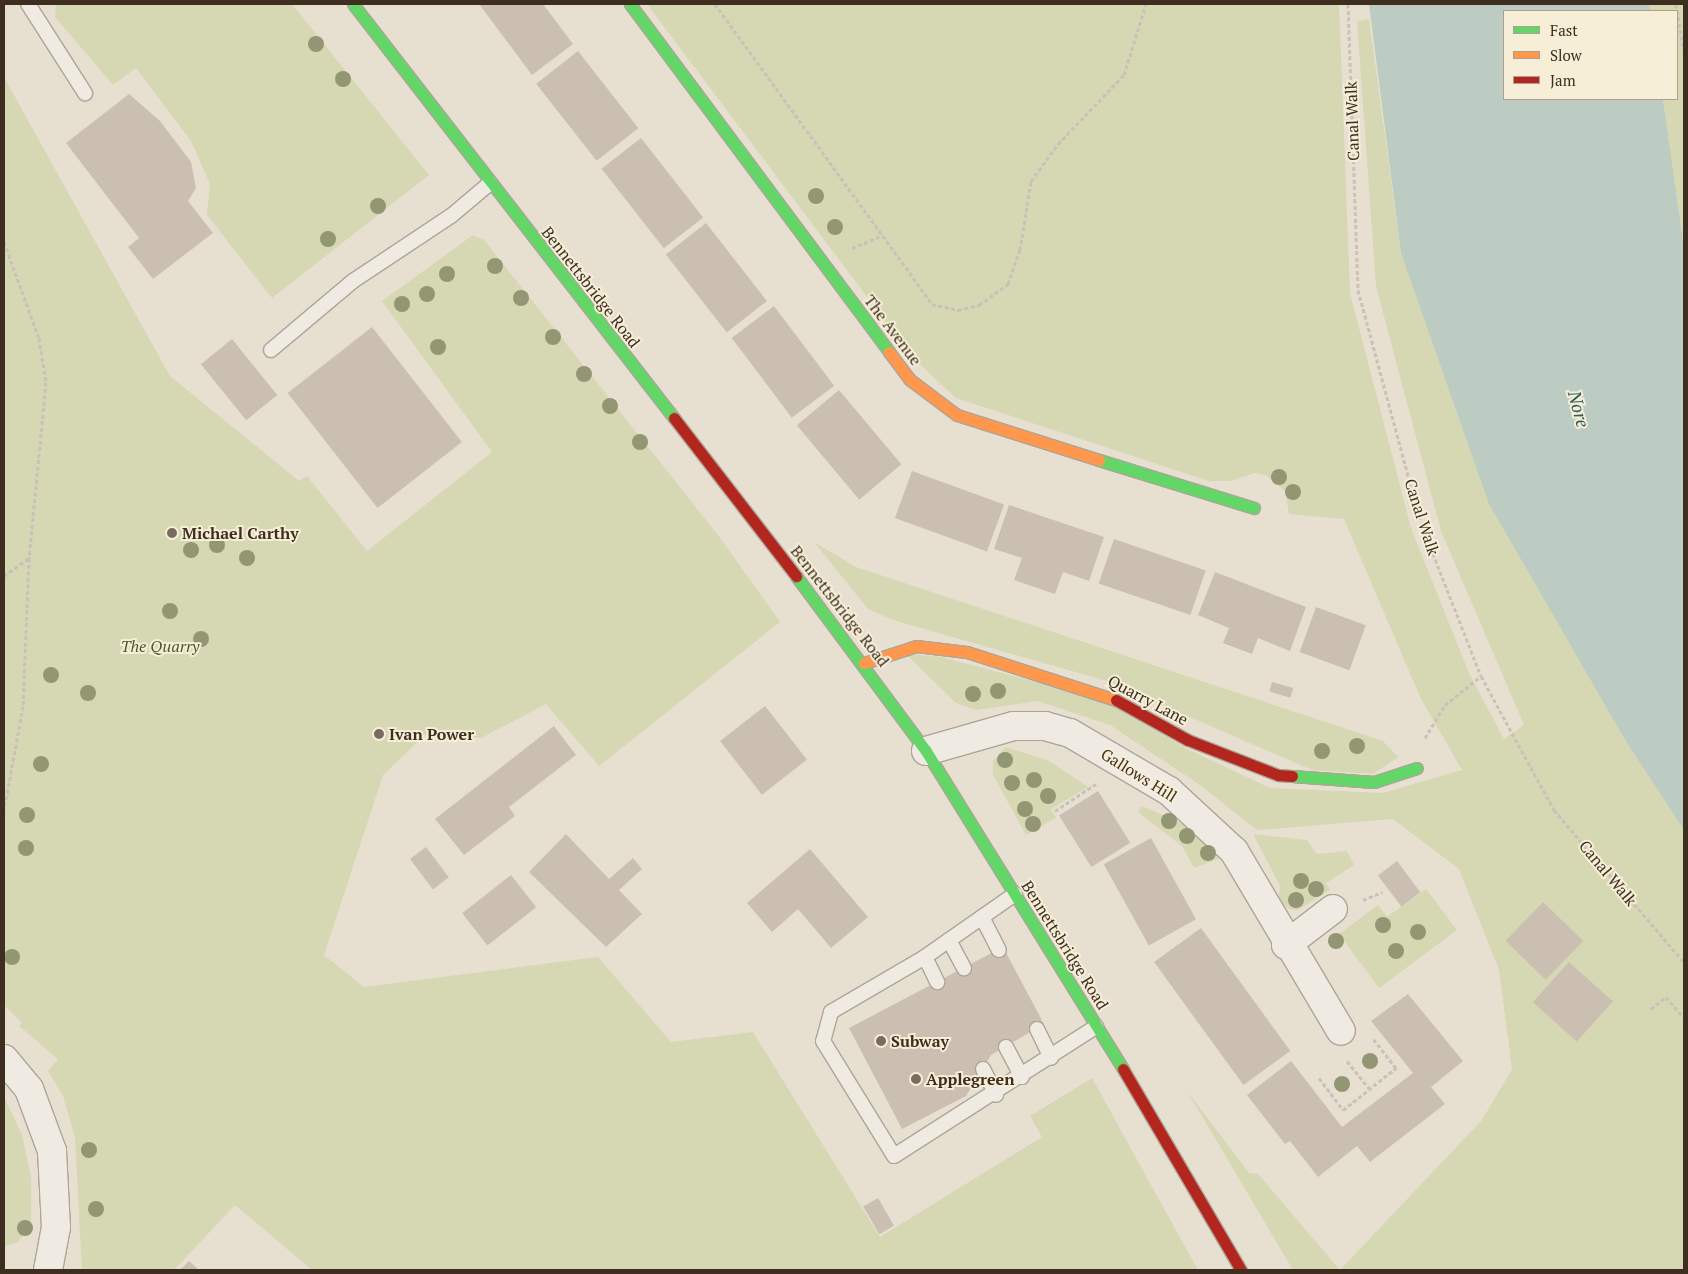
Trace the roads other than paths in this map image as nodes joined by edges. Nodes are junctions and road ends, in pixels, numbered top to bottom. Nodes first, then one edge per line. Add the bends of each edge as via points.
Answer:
1 (28, 4) edge
2 (353, 4) edge
3 (630, 4) edge
4 (85, 93) dead end
5 (490, 183) junction
6 (271, 350) dead end
7 (1254, 508) dead end
8 (864, 663) junction
9 (926, 751) junction
10 (1417, 768) road end
11 (1014, 894) junction
12 (1334, 909) dead end
13 (982, 917) junction
14 (949, 940) junction
15 (1286, 945) junction
16 (998, 950) dead end
17 (925, 957) junction
18 (964, 968) dead end
19 (937, 982) dead end
20 (1096, 1027) junction
21 (1037, 1029) dead end
22 (1342, 1044) road end
23 (1006, 1047) dead end
24 (1051, 1058) junction
25 (7, 1062) edge
26 (983, 1069) dead end
27 (1022, 1078) junction
28 (996, 1095) junction
29 (48, 1270) edge
30 (1241, 1270) edge

1 - 4 lane
2 - 5 main road, Bennettsbridge Road
3 - 7 main road, The Avenue via 909,378 957,415
5 - 6 lane via 451,216 353,281
5 - 8 main road, Bennettsbridge Road
8 - 9 main road, Bennettsbridge Road
8 - 10 main road, Quarry Lane via 916,646 967,652 1102,693 1188,740 1278,775 1374,782
9 - 11 main road, Bennettsbridge Road
9 - 15 street, Gallows Hill via 1014,726 1045,726 1070,734 1169,791 1200,816 1234,851
11 - 13 lane
11 - 20 main road, Bennettsbridge Road
12 - 15 street
13 - 14 lane
13 - 16 lane
14 - 17 lane
14 - 18 lane
15 - 22 street, Gallows Hill
17 - 19 lane
17 - 28 lane via 831,1012 823,1041 894,1156
20 - 24 lane
20 - 30 main road, Bennettsbridge Road
21 - 24 lane
23 - 27 lane
24 - 27 lane
25 - 29 street via 29,1089 52,1151 56,1228
26 - 28 lane
27 - 28 lane

